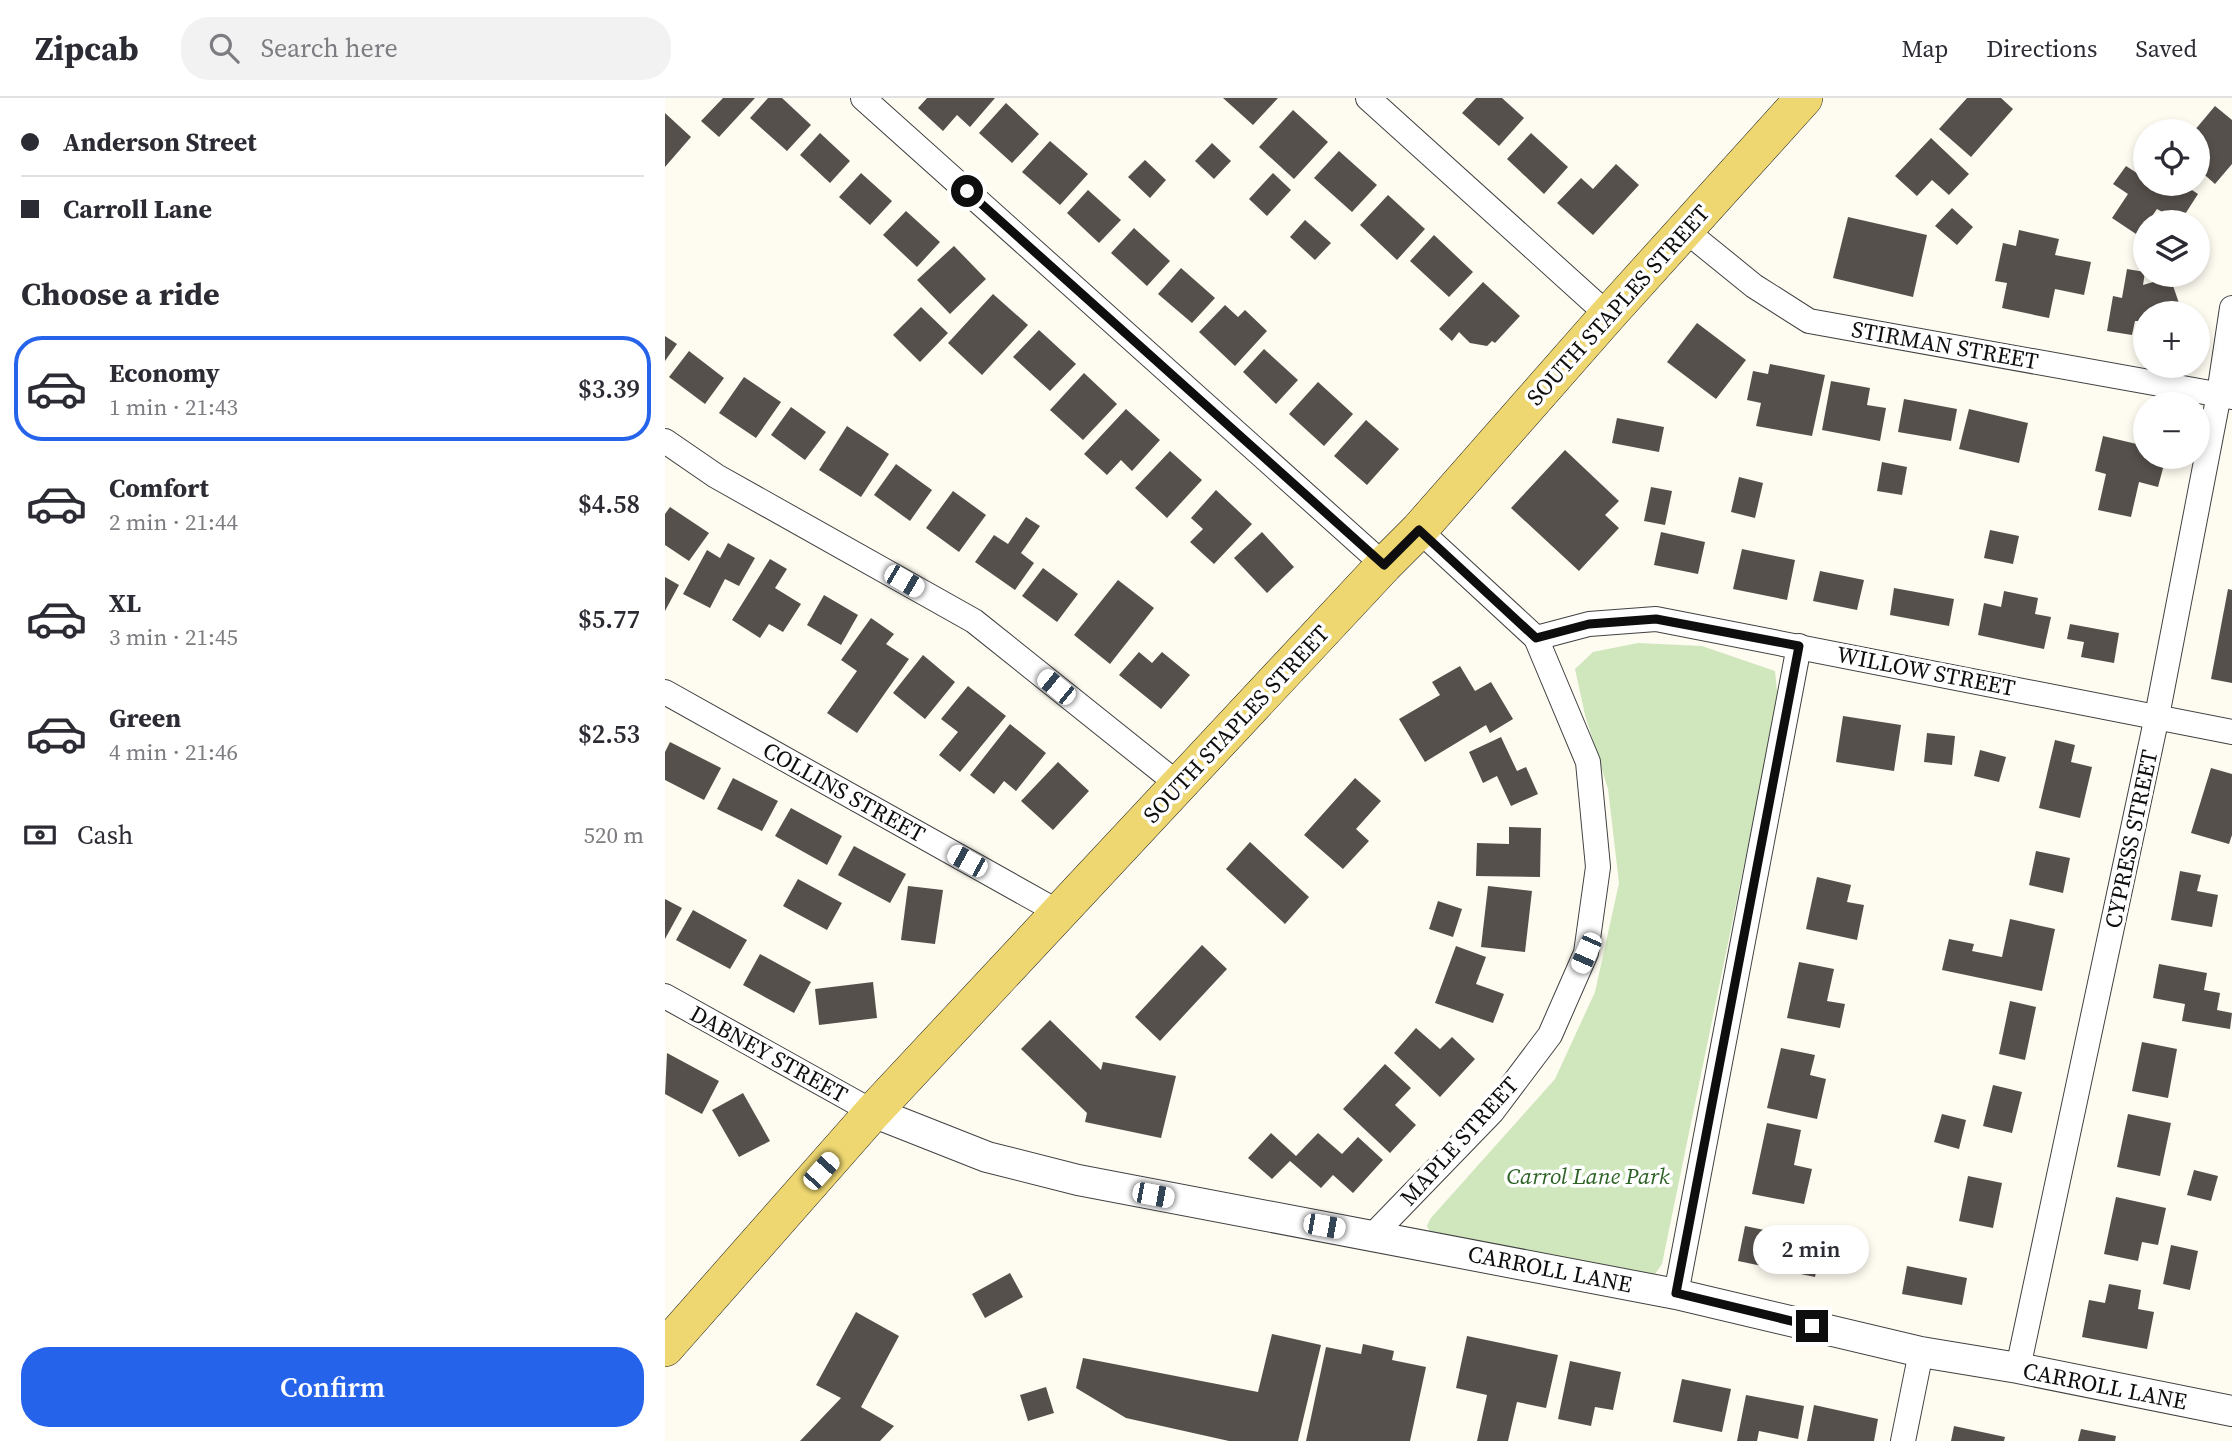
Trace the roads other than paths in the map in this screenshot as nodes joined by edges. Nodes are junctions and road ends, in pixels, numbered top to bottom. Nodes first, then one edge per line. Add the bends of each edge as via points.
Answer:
1 (863, 98) edge
2 (1368, 98) edge
3 (1804, 98) edge
4 (1685, 230) junction
5 (2232, 308) edge
6 (1608, 315) junction
7 (2225, 396) edge
8 (665, 441) edge
9 (1419, 530) junction
10 (1384, 565) junction
11 (1536, 638) junction
12 (1799, 646) junction
13 (665, 692) edge
14 (2157, 716) junction
15 (2232, 732) edge
16 (1179, 785) junction
17 (1061, 912) junction
18 (665, 996) edge
19 (873, 1112) junction
20 (1373, 1235) junction
21 (1676, 1293) junction
22 (665, 1348) edge
23 (1921, 1352) junction
24 (2018, 1368) junction
25 (2232, 1411) edge
26 (1903, 1441) edge

1 - 10 street
2 - 6 street
3 - 4 main road, SOUTH STAPLES STREET
4 - 6 main road, SOUTH STAPLES STREET
4 - 7 street, STIRMAN STREET via 1753,286 1809,321
5 - 7 street, CYPRESS STREET
6 - 9 main road, SOUTH STAPLES STREET
7 - 14 street, CYPRESS STREET
8 - 16 street via 716,476 974,621
9 - 10 main road, SOUTH STAPLES STREET
9 - 11 street, MAPLE STREET
10 - 16 main road, SOUTH STAPLES STREET
11 - 12 street, WILLOW STREET via 1589,624 1656,619
11 - 20 street, MAPLE STREET via 1588,762 1598,867 1586,953 1550,1035 1492,1112
12 - 14 street, WILLOW STREET
12 - 21 street
13 - 17 street, COLLINS STREET
14 - 15 street, WILLOW STREET
14 - 24 street, CYPRESS STREET
16 - 17 main road, SOUTH STAPLES STREET
17 - 19 main road, SOUTH STAPLES STREET
18 - 19 street, DABNEY STREET
19 - 20 street, CARROLL LANE via 987,1157 1078,1180
19 - 22 main road, SOUTH STAPLES STREET
20 - 21 street, CARROLL LANE
21 - 23 street, CARROLL LANE
23 - 24 street, CARROLL LANE
23 - 26 street
24 - 25 street, CARROLL LANE

